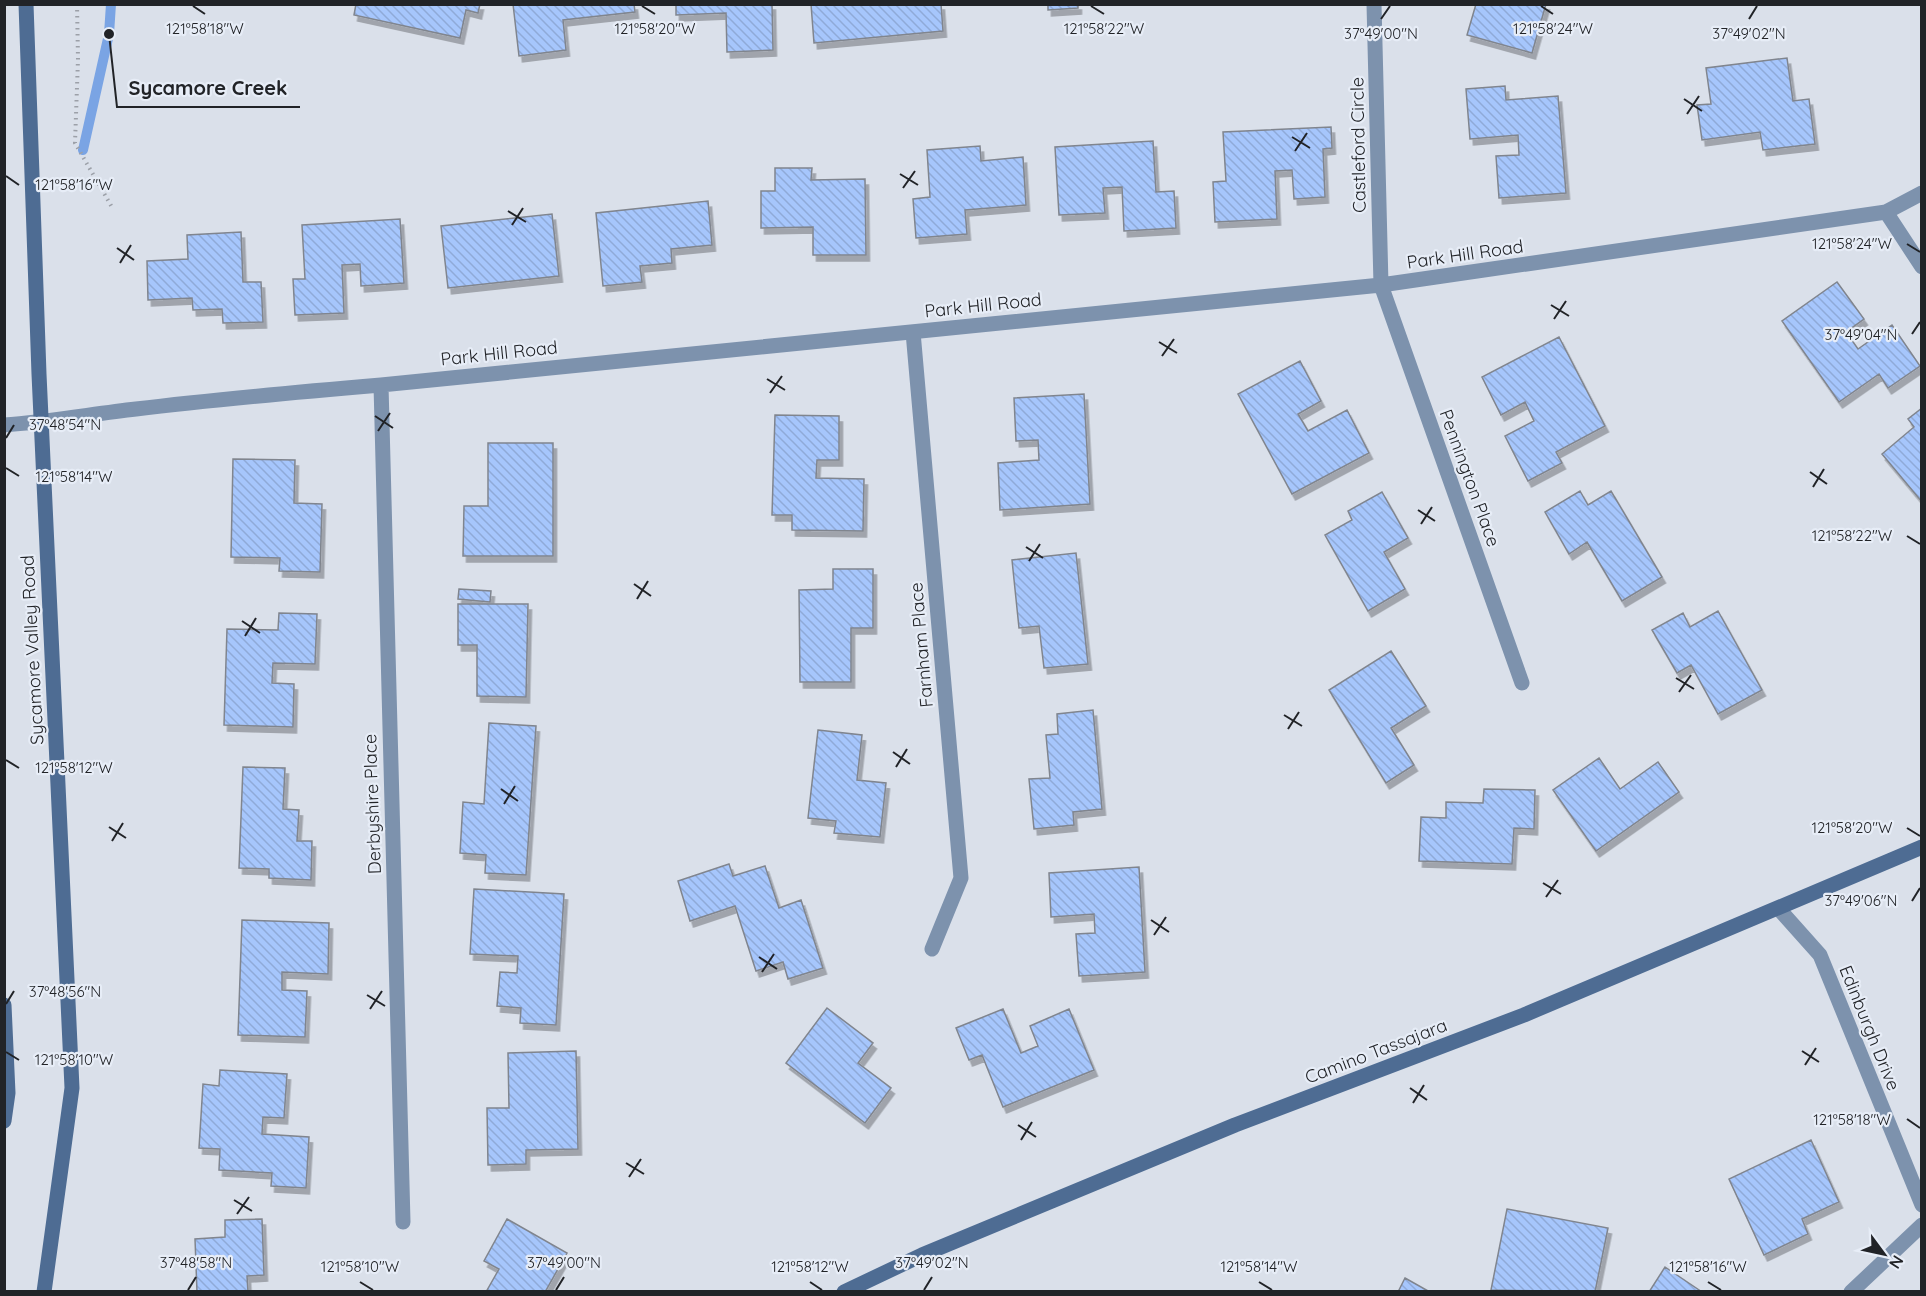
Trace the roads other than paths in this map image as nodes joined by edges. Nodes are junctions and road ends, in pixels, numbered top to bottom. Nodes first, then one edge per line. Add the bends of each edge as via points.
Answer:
1 (26, 4) edge
2 (1374, 4) edge
3 (1922, 193) edge
4 (1886, 212) junction
5 (1922, 267) edge
6 (1381, 285) junction
7 (913, 332) junction
8 (381, 385) junction
9 (42, 423) junction
10 (4, 425) edge
11 (1522, 683) dead end
12 (1922, 847) edge
13 (1779, 909) junction
14 (932, 949) dead end
15 (4, 1005) edge
16 (4, 1121) edge
17 (1922, 1205) edge
18 (403, 1222) dead end
19 (1922, 1225) edge
20 (44, 1292) edge
21 (844, 1292) edge
22 (1851, 1292) edge

1 - 9 main road, Sycamore Valley Road
2 - 6 street, Castleford Circle
3 - 4 street, Park Hill Road
4 - 5 street
4 - 6 street, Park Hill Road
6 - 7 street, Park Hill Road
6 - 11 street, Pennington Place
7 - 8 street, Park Hill Road
7 - 14 street, Farnham Place via 961,878
8 - 9 street, Park Hill Road via 228,398
8 - 18 street, Derbyshire Place
9 - 10 street, Park Hill Road
9 - 20 main road, Sycamore Valley Road via 72,1088
12 - 13 main road, Camino Tassajara
13 - 17 street, Edinburgh Drive via 1820,955
13 - 21 main road, Camino Tassajara via 1524,1015 1224,1130 922,1255
15 - 16 main road via 8,1093
19 - 22 street

